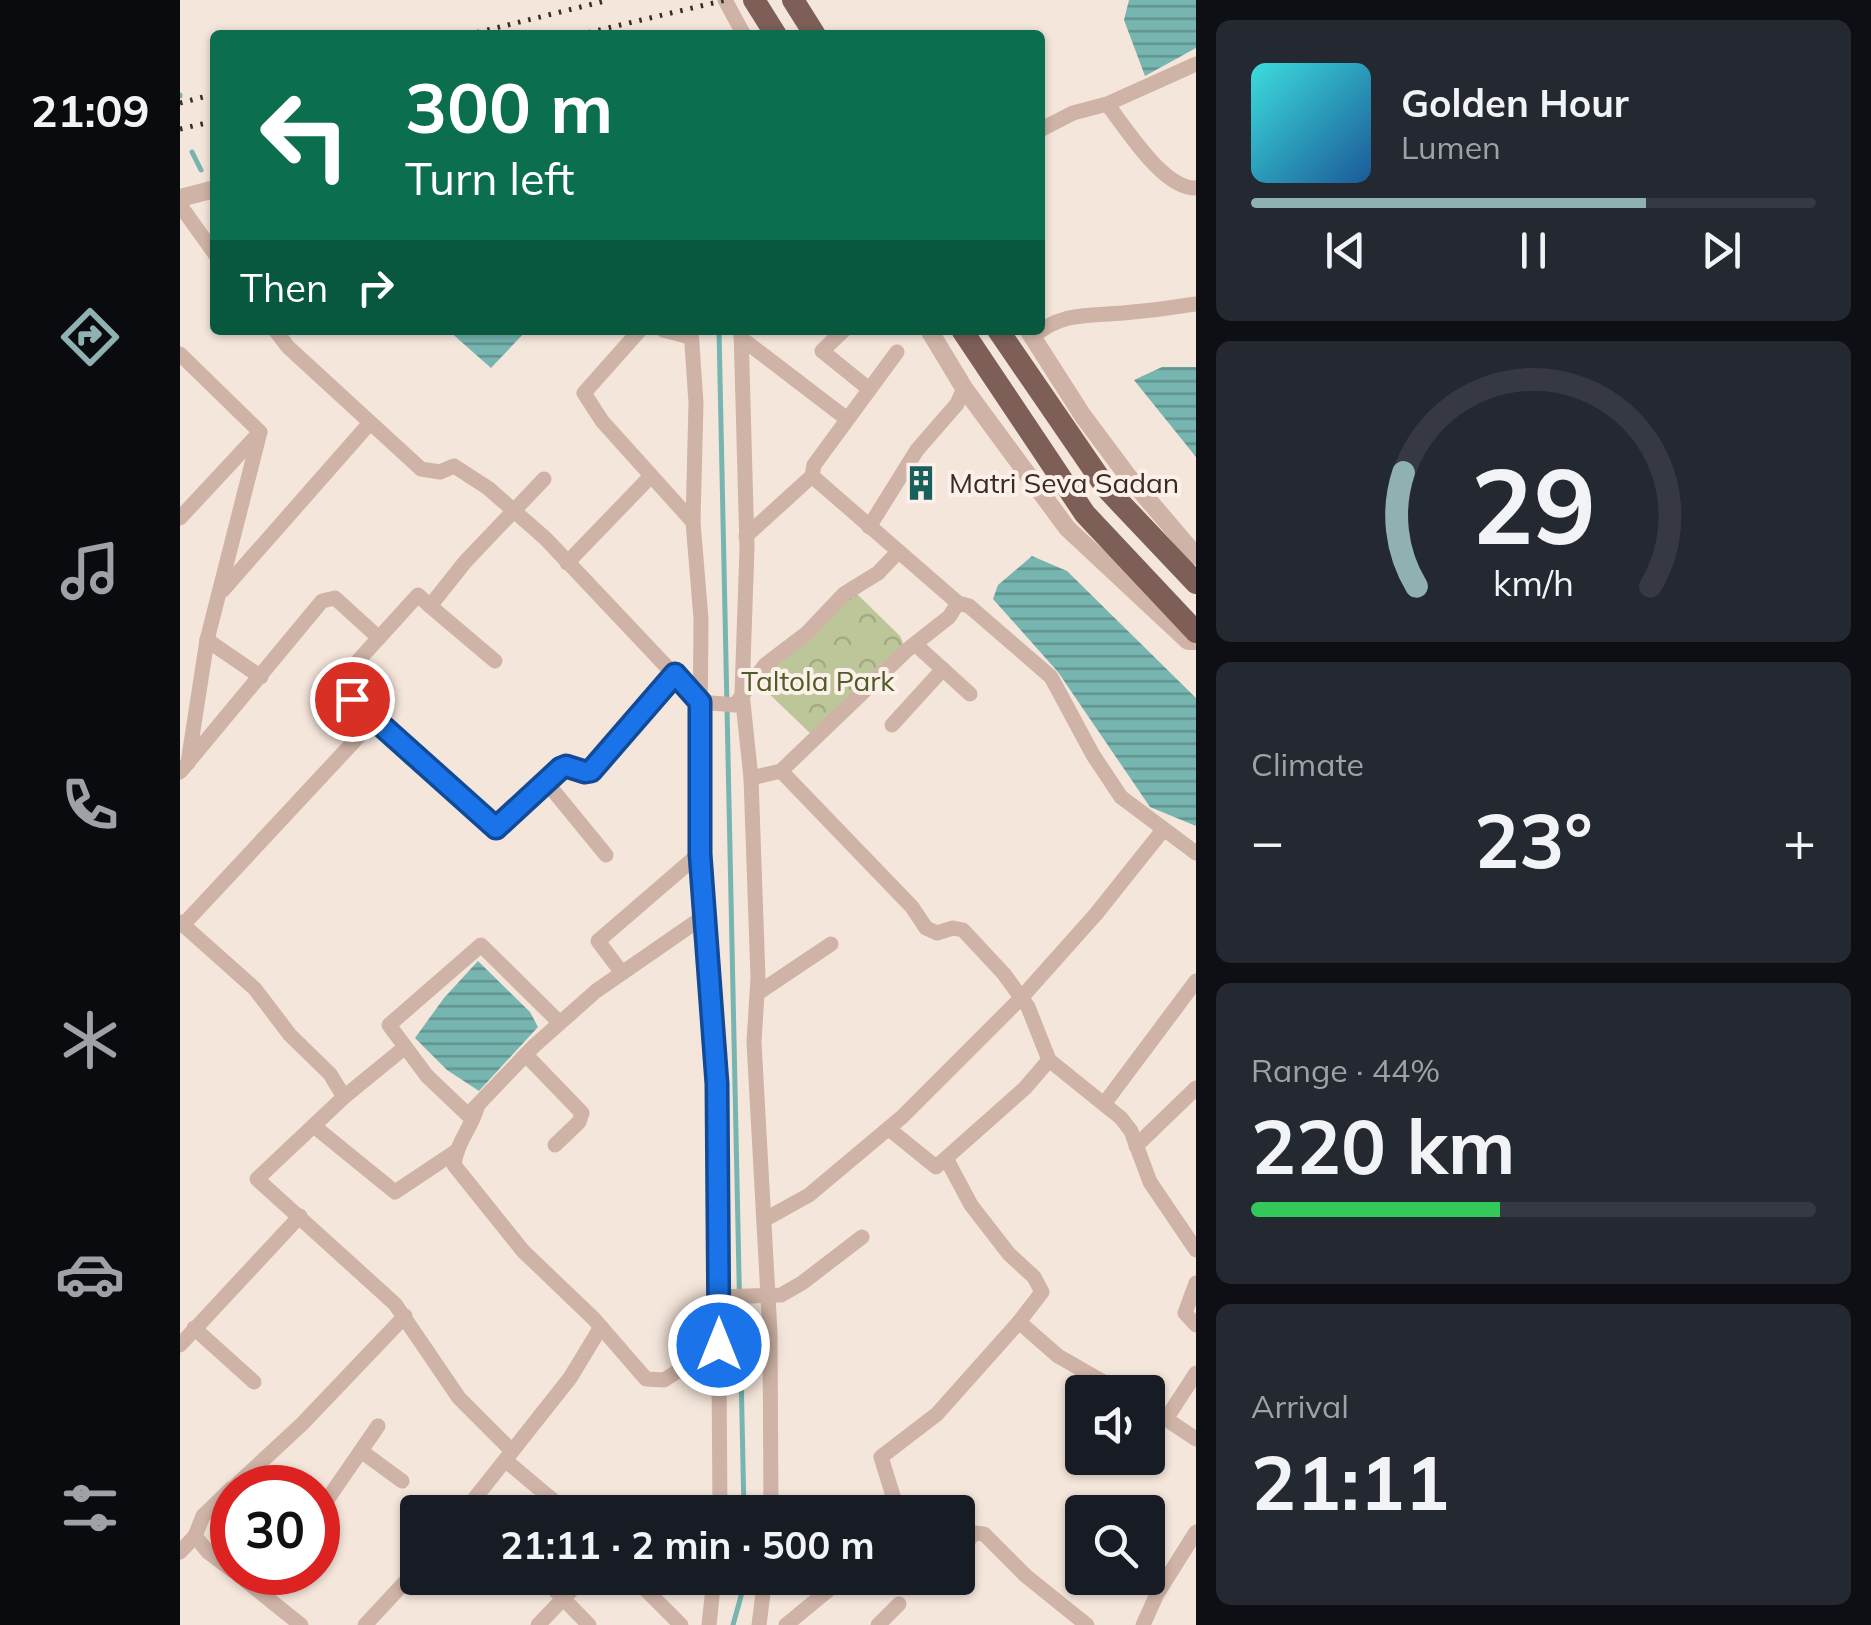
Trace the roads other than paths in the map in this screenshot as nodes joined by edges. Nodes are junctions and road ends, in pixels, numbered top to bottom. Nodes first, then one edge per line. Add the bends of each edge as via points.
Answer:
1 (725, 0) edge
2 (754, 0) edge
3 (792, 0) edge
4 (741, 30) edge
5 (773, 30) edge
6 (811, 30) edge
7 (1196, 64) edge
8 (1107, 104) junction
9 (1045, 128) edge
10 (1196, 188) edge
11 (210, 191) edge
12 (180, 201) edge
13 (210, 246) edge
14 (1196, 304) edge
15 (1045, 325) edge
16 (279, 335) edge
17 (636, 335) edge
18 (690, 335) edge
19 (740, 335) edge
20 (741, 335) edge
21 (839, 335) edge
22 (931, 335) edge
23 (965, 335) edge
24 (1001, 335) edge
25 (1032, 335) edge
26 (897, 352) dead end
27 (180, 354) edge
28 (964, 388) junction
29 (869, 389) junction
30 (848, 419) junction
31 (369, 424) junction
32 (260, 432) junction
33 (650, 476) junction
34 (812, 476) junction
35 (544, 478) dead end
36 (513, 511) junction
37 (180, 518) edge
38 (693, 522) junction
39 (869, 527) junction
40 (746, 536) junction
41 (898, 552) junction
42 (1196, 556) edge
43 (567, 563) junction
44 (1196, 583) edge
45 (219, 594) junction
46 (958, 604) junction
47 (430, 606) junction
48 (1196, 632) edge
49 (378, 638) junction
50 (207, 640) junction
51 (1196, 642) edge
52 (915, 644) junction
53 (495, 661) dead end
54 (943, 669) junction
55 (675, 674) junction
56 (261, 677) junction
57 (970, 694) dead end
58 (731, 701) junction
59 (700, 702) junction
60 (374, 720) junction
61 (892, 724) dead end
62 (184, 768) edge
63 (781, 772) junction
64 (751, 778) junction
65 (547, 782) junction
66 (1163, 830) junction
67 (1196, 853) edge
68 (700, 854) junction
69 (606, 855) dead end
70 (703, 917) junction
71 (182, 923) edge
72 (830, 944) dead end
73 (622, 973) junction
74 (1196, 981) edge
75 (758, 993) junction
76 (1022, 997) junction
77 (560, 1023) junction
78 (404, 1048) junction
79 (526, 1054) junction
80 (1050, 1060) junction
81 (1196, 1088) edge
82 (344, 1097) junction
83 (1104, 1104) junction
84 (477, 1108) junction
85 (315, 1128) junction
86 (888, 1129) junction
87 (555, 1145) dead end
88 (1136, 1146) junction
89 (455, 1152) junction
90 (947, 1160) junction
91 (300, 1216) junction
92 (764, 1220) junction
93 (862, 1237) dead end
94 (1196, 1250) edge
95 (1196, 1283) edge
96 (723, 1297) junction
97 (768, 1297) junction
98 (404, 1316) junction
99 (1020, 1322) junction
100 (1196, 1326) edge
101 (601, 1327) junction
102 (194, 1328) junction
103 (180, 1345) edge
104 (719, 1345) junction
105 (1196, 1373) edge
106 (1091, 1375) edge
107 (254, 1382) dead end
108 (1166, 1419) joint
109 (378, 1426) dead end
110 (1196, 1439) edge
111 (361, 1451) junction
112 (508, 1456) junction
113 (258, 1465) edge
114 (340, 1481) edge
115 (402, 1481) dead end
116 (477, 1495) edge
117 (549, 1495) edge
118 (720, 1495) edge
119 (771, 1495) edge
120 (893, 1495) edge
121 (210, 1509) edge
122 (1196, 1532) edge
123 (975, 1533) edge
124 (195, 1536) junction
125 (180, 1552) edge
126 (210, 1553) edge
127 (400, 1587) edge
128 (266, 1595) edge
129 (558, 1595) edge
130 (564, 1595) edge
131 (651, 1595) edge
132 (712, 1595) edge
133 (763, 1595) edge
134 (822, 1595) edge
135 (561, 1598) junction
136 (899, 1604) dead end
137 (301, 1625) edge
138 (365, 1625) edge
139 (538, 1625) edge
140 (590, 1625) edge
141 (681, 1625) edge
142 (709, 1625) edge
143 (759, 1625) edge
144 (786, 1625) edge
145 (878, 1625) edge
146 (1087, 1625) edge
147 (1143, 1625) edge

1 - 4 street
2 - 5 main road
3 - 6 main road
7 - 8 street
8 - 9 street
8 - 10 street via 1156,166
11 - 12 street
12 - 13 street
14 - 15 street via 1073,315
16 - 31 street
17 - 33 street via 584,393
18 - 38 street
19 - 40 street
20 - 30 street
21 - 29 street via 822,351
22 - 28 street
23 - 48 main road via 1085,514
24 - 44 main road via 1107,489
25 - 42 street via 1094,431
26 - 29 street
27 - 32 street
28 - 39 street
28 - 51 street via 1067,528 1188,642
29 - 30 street
30 - 34 street
31 - 36 street via 421,470 454,466
31 - 45 street
32 - 37 street
32 - 45 street
33 - 38 street
33 - 43 street
34 - 39 street
34 - 40 street
35 - 36 street
36 - 43 street
36 - 47 street
38 - 59 street
39 - 41 street
40 - 58 street via 745,661
41 - 46 street
41 - 58 street
43 - 55 street
45 - 50 street
46 - 52 street
46 - 66 street via 1051,677 1121,797
47 - 49 street via 418,595
47 - 53 street
49 - 56 street via 328,597
49 - 60 street via 336,685
50 - 56 street
50 - 62 street
52 - 54 street
52 - 63 street
54 - 57 street
54 - 61 street
55 - 59 street
55 - 65 street via 591,771 566,766
56 - 62 street
58 - 59 street
58 - 64 street
59 - 68 street
60 - 65 street via 496,828
60 - 71 street
63 - 64 street
63 - 76 street via 926,928 970,935
64 - 75 street
65 - 69 street
66 - 67 street
66 - 76 street
68 - 70 street
68 - 73 street via 598,942
70 - 73 street
70 - 96 street via 717,1084
71 - 82 street via 254,989
72 - 75 street
73 - 77 street
74 - 83 street
75 - 92 street via 754,1042
76 - 80 street
76 - 86 street
77 - 78 street via 481,945 389,1024
77 - 79 street
78 - 82 street
78 - 84 street via 468,1115
79 - 84 street
79 - 87 street via 582,1113
80 - 83 street
80 - 90 street
81 - 88 street
82 - 85 street
83 - 88 street
84 - 89 street
85 - 89 street via 395,1192
85 - 91 street via 257,1180
86 - 90 street via 936,1166
86 - 92 street via 809,1195
88 - 94 street via 1150,1182
89 - 101 street via 454,1164 523,1251
90 - 99 street via 971,1205 1040,1284 1037,1302
91 - 98 street
91 - 102 street
92 - 97 street
93 - 97 street via 802,1283
95 - 100 street via 1185,1314
96 - 97 street
96 - 104 street
97 - 119 street
98 - 112 street
98 - 113 street
99 - 106 street
99 - 120 street via 937,1414 881,1457
101 - 104 street via 655,1381
101 - 112 street
102 - 103 street
102 - 107 street
104 - 118 street
105 - 108 street
108 - 110 street
109 - 111 street
111 - 114 street
111 - 115 street
112 - 116 street
112 - 117 street
121 - 124 street
122 - 147 street
123 - 146 street via 984,1534
124 - 125 street
124 - 126 street
127 - 138 street
128 - 137 street
129 - 135 street
130 - 135 street
131 - 141 street
132 - 142 street
133 - 143 street
134 - 144 street
135 - 139 street
135 - 140 street
136 - 145 street

